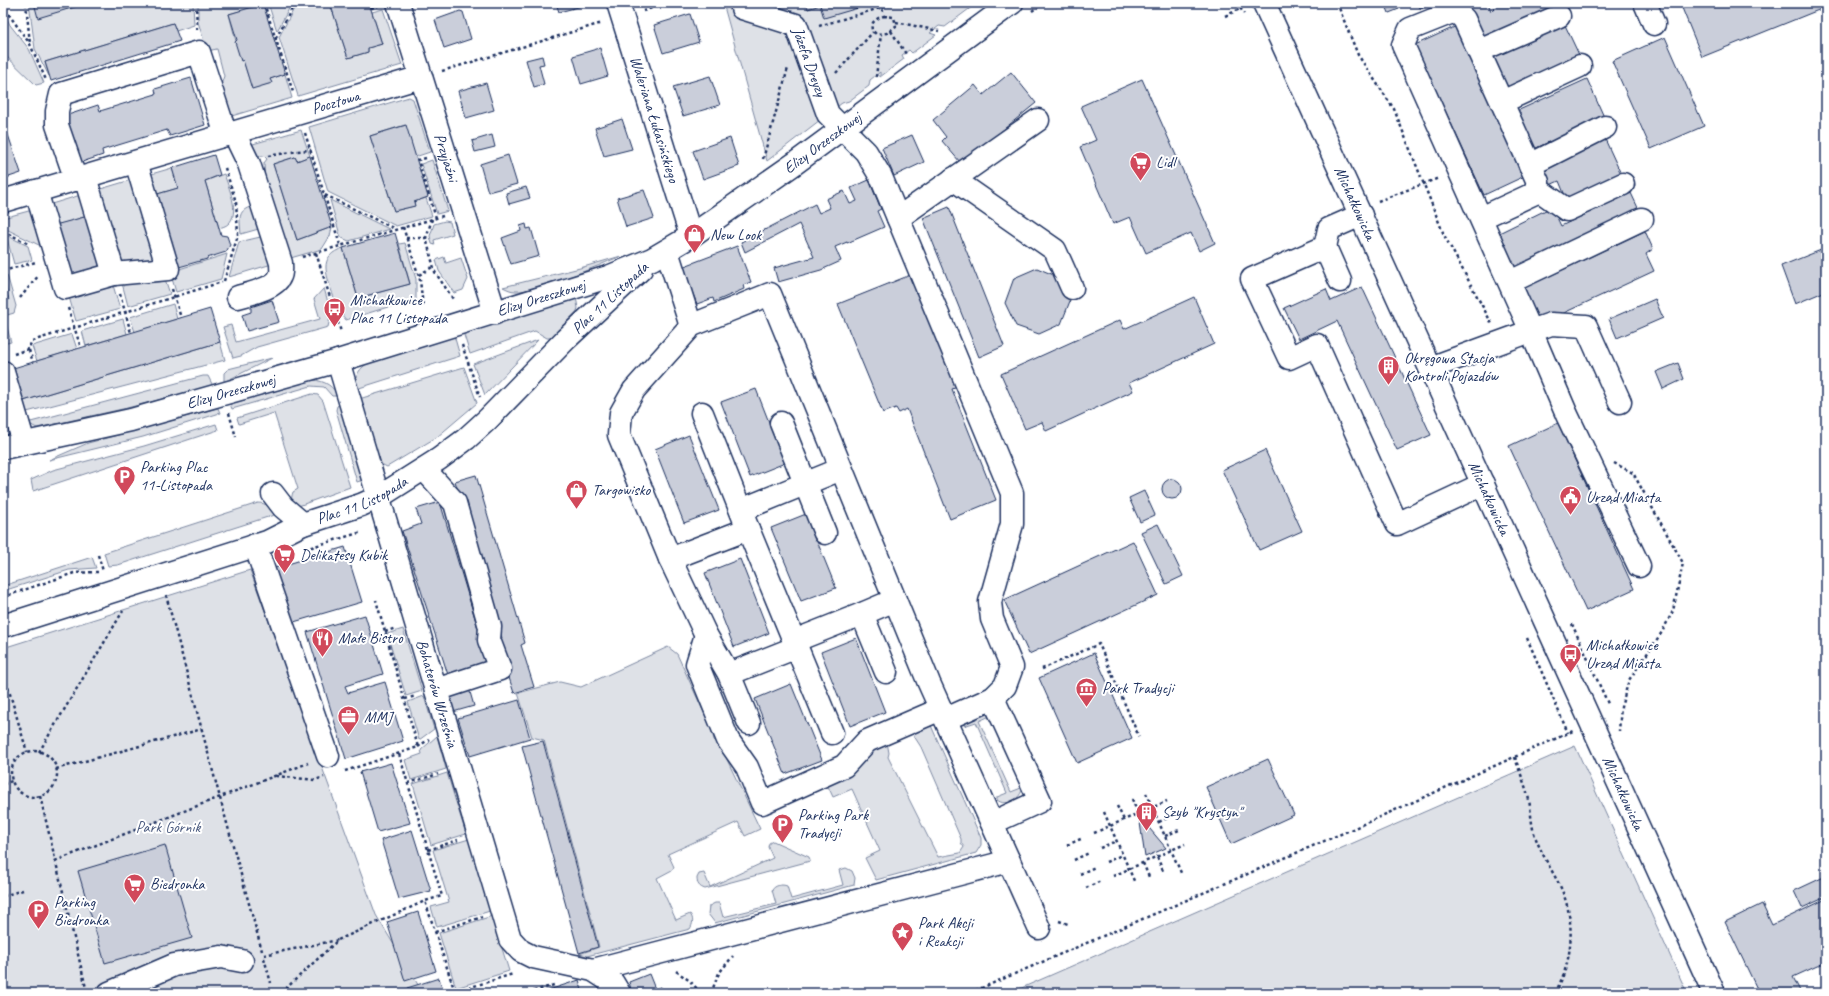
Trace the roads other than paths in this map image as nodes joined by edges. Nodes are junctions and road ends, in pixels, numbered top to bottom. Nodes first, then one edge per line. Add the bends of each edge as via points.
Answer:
1 (398, 3) edge
2 (741, 3) edge
3 (1012, 3) edge
4 (1264, 3) edge
5 (1645, 3) edge
6 (620, 10) edge
7 (1559, 16) dead end
8 (1654, 24) dead end
9 (1479, 52) junction
10 (1580, 66) dead end
11 (421, 77) junction
12 (1502, 102) junction
13 (1038, 120) dead end
14 (1605, 127) dead end
15 (844, 128) junction
16 (230, 134) junction
17 (136, 162) junction
18 (1530, 165) junction
19 (80, 178) junction
20 (953, 179) junction
21 (1623, 184) dead end
22 (1536, 188) junction
23 (36, 191) junction
24 (3, 201) edge
25 (1368, 208) junction
26 (898, 218) junction
27 (1482, 218) junction
28 (1642, 219) dead end
29 (691, 236) junction
30 (1325, 247) junction
31 (659, 255) junction
32 (114, 274) junction
33 (1340, 281) dead end
34 (1510, 282) junction
35 (1072, 288) dead end
36 (231, 289) road end
37 (495, 313) junction
38 (690, 326) junction
39 (1531, 331) junction
40 (338, 360) junction
41 (1430, 368) junction
42 (3, 372) edge
43 (1620, 402) dead end
44 (702, 413) dead end
45 (781, 423) dead end
46 (24, 444) junction
47 (3, 448) edge
48 (424, 469) junction
49 (841, 469) junction
50 (805, 484) junction
51 (1483, 484) junction
52 (273, 494) dead end
53 (379, 497) junction
54 (744, 520) junction
55 (303, 524) junction
56 (825, 533) dead end
57 (255, 546) junction
58 (670, 559) junction
59 (1639, 566) dead end
60 (895, 600) junction
61 (862, 614) junction
62 (3, 626) edge
63 (706, 636) junction
64 (796, 644) junction
65 (886, 672) dead end
66 (729, 674) junction
67 (436, 690) junction
68 (993, 698) junction
69 (943, 714) junction
70 (749, 723) dead end
71 (832, 733) dead end
72 (328, 766) road end
73 (992, 823) junction
74 (1009, 861) junction
75 (1039, 928) dead end
76 (242, 961) dead end
77 (593, 970) junction
78 (109, 993) edge
79 (619, 993) edge
80 (1714, 993) edge

1 - 11 street, Przyjaźni
2 - 15 street, Józefa Dreyzy via 742,8 804,27 828,114
3 - 15 street, Elizy Orzeszkowej
4 - 25 street, Michałkowicka
5 - 8 street
6 - 29 street, Waleriana Łukasińskiego
7 - 9 street
9 - 12 street
9 - 27 street via 1464,19 1455,11 1410,29 1403,45
10 - 12 street
11 - 16 street, Pocztowa
11 - 37 street, Przyjaźni
12 - 18 street
13 - 20 street
14 - 18 street
15 - 26 street, Józefa Dreyzy via 866,152 881,178
15 - 29 street, Elizy Orzeszkowej
16 - 17 street, Pocztowa
16 - 19 street via 199,52 61,94 57,125
16 - 36 street via 249,164 281,263 280,276 276,282 262,290
17 - 19 street, Pocztowa
17 - 32 street via 168,269
18 - 22 street via 1538,182
19 - 23 street, Pocztowa
19 - 32 street
20 - 26 street
20 - 35 street via 1055,250
21 - 22 street via 1567,210
22 - 27 street via 1535,193
23 - 24 street, Pocztowa
23 - 32 street via 65,288
25 - 30 street via 1329,230
25 - 41 street, Michałkowicka
26 - 68 street, Józefa Dreyzy via 1012,493 1012,524 990,602 992,619 1012,667 1005,686
27 - 34 street
28 - 34 street
29 - 31 street, Elizy Orzeszkowej
30 - 33 street
30 - 51 street via 1252,279 1289,358 1317,345 1397,524
31 - 37 street, Elizy Orzeszkowej via 608,278
31 - 38 street
31 - 48 street, Plac 11 Listopada via 566,339 488,419 466,439
34 - 39 street
37 - 40 street, Elizy Orzeszkowej
38 - 49 street via 770,294
38 - 58 street via 634,390 621,413 619,435
39 - 41 street
39 - 43 street via 1551,324 1586,326
39 - 59 street via 1567,415
40 - 46 street, Elizy Orzeszkowej via 132,420
40 - 53 street, Bohaterów Września
41 - 51 street, Michałkowicka
42 - 46 street
44 - 54 street
45 - 50 street
46 - 47 street, Elizy Orzeszkowej
48 - 53 street, Plac 11 Listopada
48 - 67 street via 455,503 490,627 489,640 500,669
49 - 50 street
49 - 60 street
50 - 54 street
50 - 56 street
51 - 80 street, Michałkowicka
52 - 55 street via 283,507
53 - 55 street, Plac 11 Listopada
53 - 67 street, Bohaterów Września
54 - 58 street
54 - 64 street
55 - 57 street, Plac 11 Listopada
57 - 62 street, Plac 11 Listopada
57 - 72 street
58 - 63 street
60 - 61 street
60 - 69 street
61 - 64 street
61 - 65 street
63 - 66 street
63 - 69 street via 697,664 728,740 747,767 762,803 844,766 867,741
64 - 66 street
64 - 71 street
66 - 70 street
67 - 77 street, Bohaterów Września via 510,939 521,951 533,957
68 - 69 street
68 - 73 street via 1040,801
69 - 73 street
73 - 74 street
74 - 75 street
74 - 77 street
76 - 78 street via 221,957 174,965
77 - 79 street via 613,984

